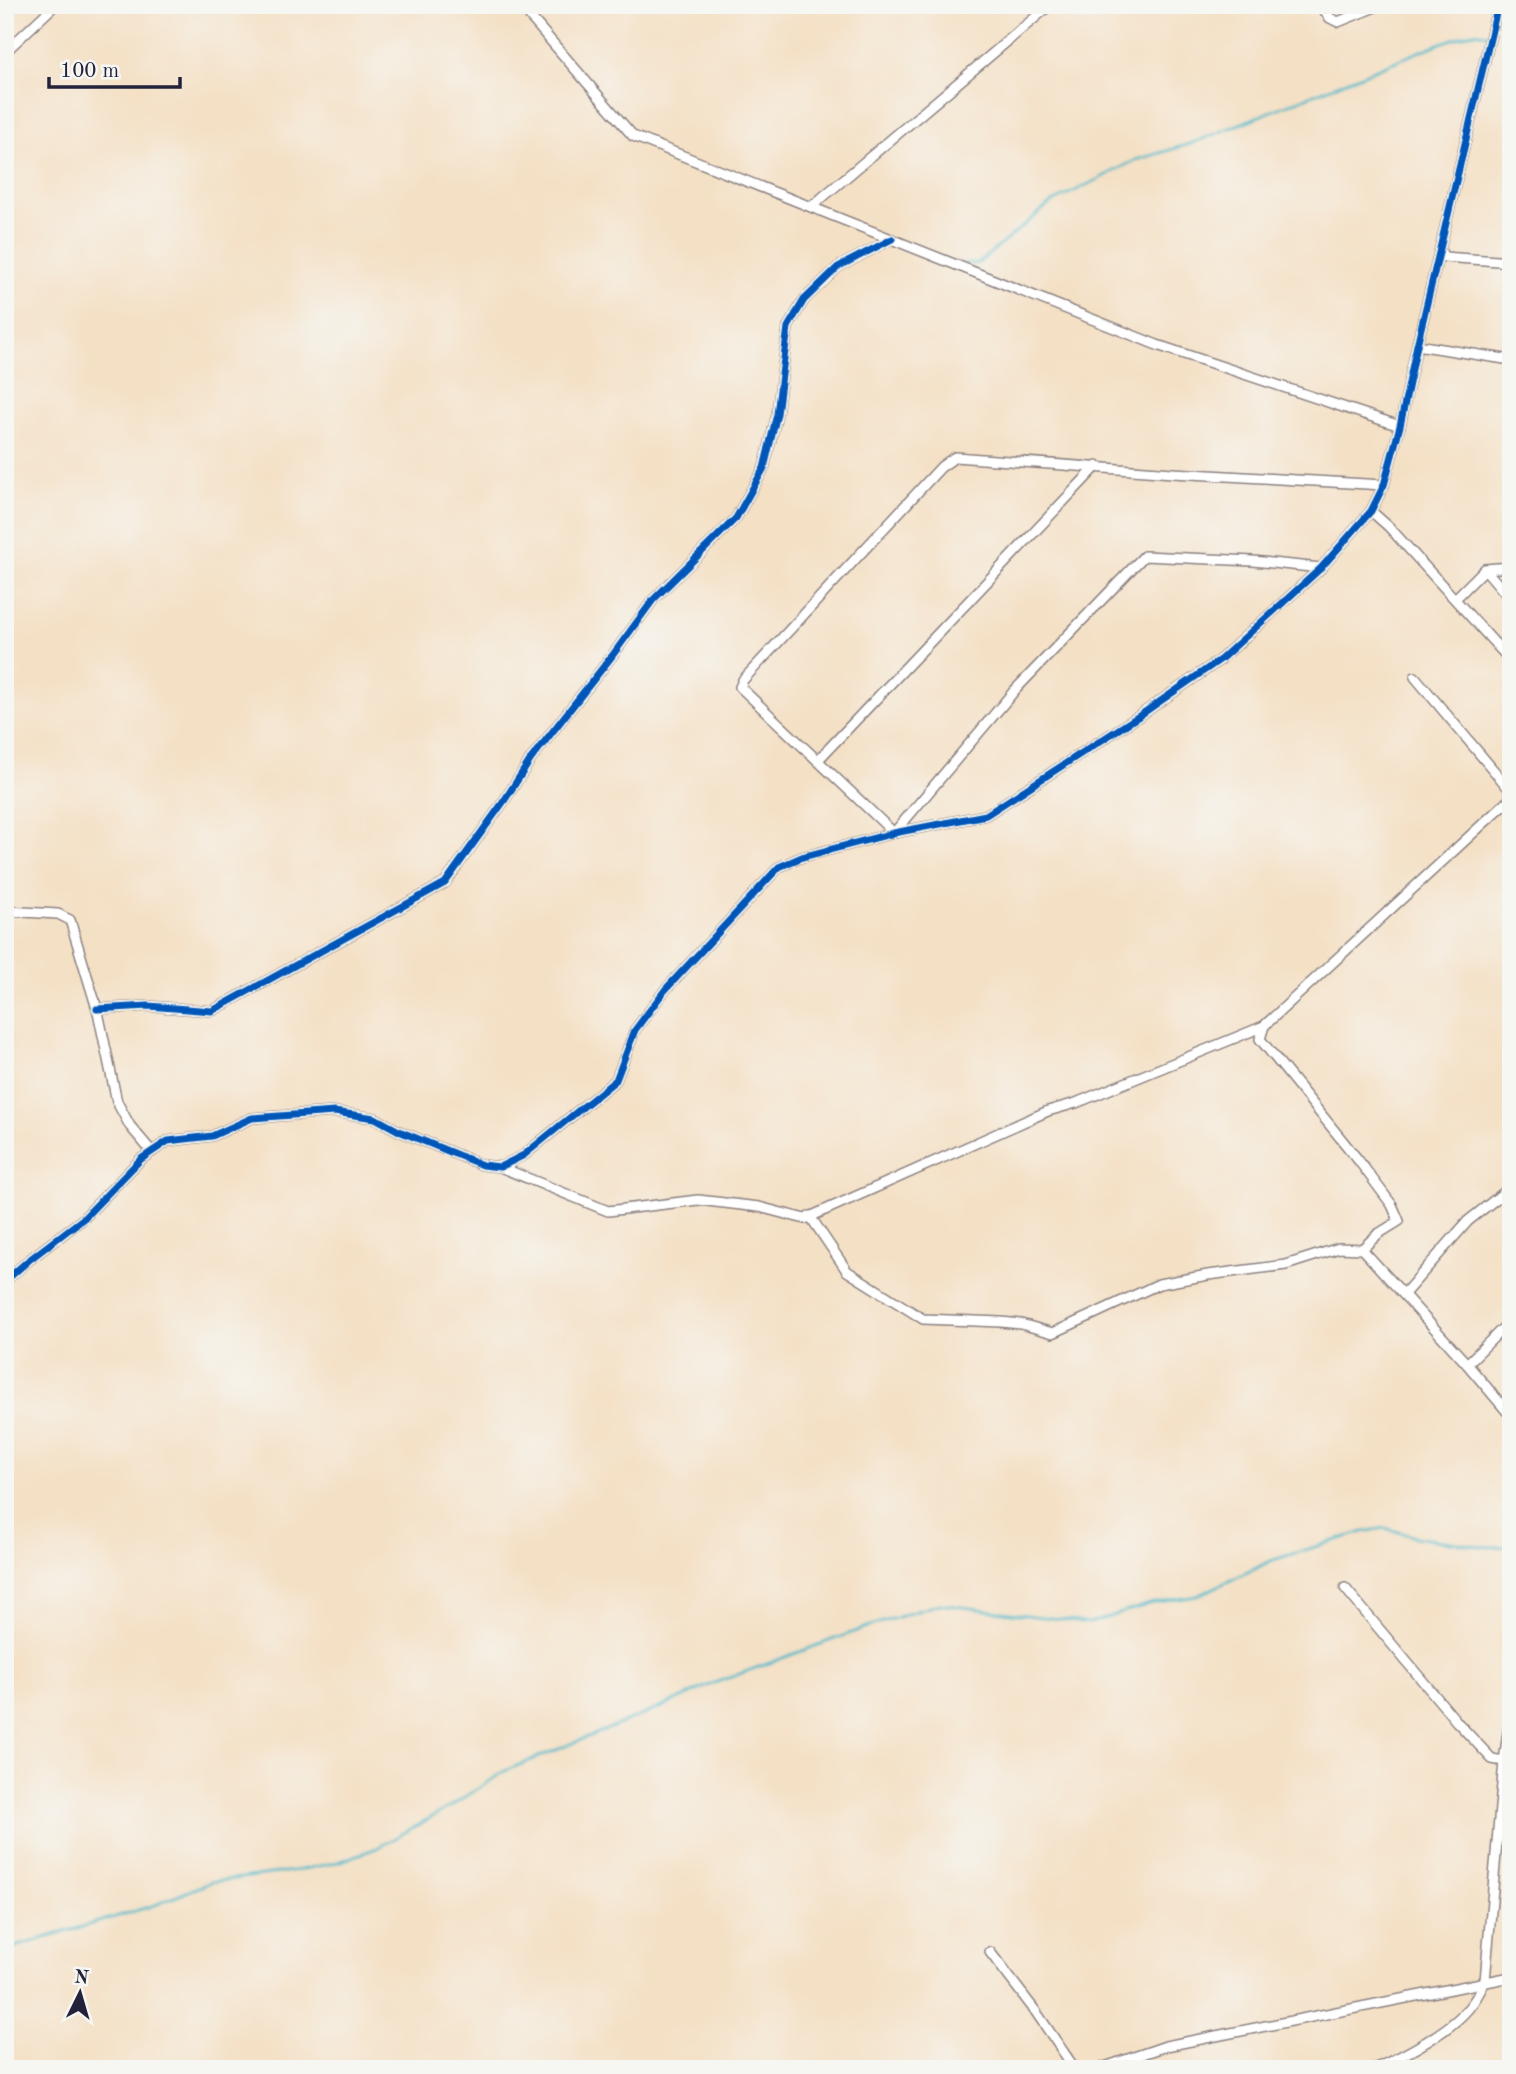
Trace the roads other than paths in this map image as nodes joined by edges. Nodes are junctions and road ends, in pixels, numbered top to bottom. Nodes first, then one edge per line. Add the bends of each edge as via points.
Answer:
1 (55, 5) edge
2 (520, 5) edge
3 (1050, 5) edge
4 (1320, 5) edge
5 (1380, 5) edge
6 (1498, 5) edge
7 (5, 52) edge
8 (811, 207) junction
9 (892, 239) junction
10 (1440, 250) junction
11 (1511, 262) edge
12 (1416, 345) junction
13 (1511, 360) edge
14 (1400, 425) junction
15 (1097, 466) junction
16 (1384, 485) junction
17 (1371, 511) junction
18 (1511, 567) edge
19 (1321, 568) junction
20 (1485, 569) junction
21 (1455, 599) junction
22 (1511, 600) edge
23 (1511, 661) edge
24 (1415, 677) dead end
25 (818, 760) junction
26 (1511, 791) edge
27 (1511, 798) edge
28 (894, 834) junction
29 (5, 911) edge
30 (97, 1009) junction
31 (1264, 1026) junction
32 (152, 1152) junction
33 (500, 1167) junction
34 (1511, 1187) edge
35 (810, 1216) junction
36 (1362, 1249) junction
37 (5, 1281) edge
38 (1404, 1294) junction
39 (1511, 1320) edge
40 (1467, 1364) junction
41 (1511, 1416) edge
42 (1345, 1588) dead end
43 (1511, 1710) edge
44 (1510, 1716) edge
45 (1504, 1761) junction
46 (990, 1952) dead end
47 (1511, 1977) edge
48 (1485, 1981) junction
49 (1112, 2067) edge
50 (1075, 2069) edge
51 (1100, 2069) edge
52 (1374, 2069) edge

1 - 7 street
2 - 8 street via 633,136
3 - 8 street
4 - 5 street via 1338,22
6 - 10 street
8 - 9 street
9 - 14 street via 1157,345
9 - 30 street via 838,267 804,300 788,327 777,414 764,468 736,518 653,600 531,759 445,883 212,1011 148,1006
10 - 11 street via 1444,257
10 - 12 street
12 - 13 street
12 - 14 street
14 - 16 street
15 - 16 street
15 - 25 street
15 - 25 street via 955,457 941,467 741,684
16 - 17 street
17 - 19 street
17 - 21 street
18 - 20 street
19 - 28 street via 1221,659 986,815
19 - 28 street via 1144,556 1014,690
20 - 21 street
20 - 22 street
21 - 23 street
24 - 26 street
25 - 28 street
27 - 31 street
28 - 33 street via 779,867 665,990 635,1030 616,1080 524,1156
29 - 30 street via 58,914 69,920
30 - 32 street via 117,1102
31 - 35 street via 1048,1111
31 - 36 street via 1260,1039 1392,1205 1399,1221
32 - 33 street via 168,1141 212,1136 252,1118 334,1112 375,1118 482,1165
32 - 37 street via 84,1218
33 - 35 street via 608,1211 698,1200 805,1219
34 - 38 street via 1468,1221
35 - 36 street via 847,1271 923,1320 1011,1323 1053,1333 1159,1284 1286,1265 1339,1248
36 - 38 street
38 - 40 street
39 - 40 street
40 - 41 street
42 - 45 street via 1457,1722 1492,1759
43 - 44 street
44 - 45 street
45 - 48 street
46 - 50 street
47 - 48 street
48 - 49 street via 1166,2046
48 - 52 street via 1470,2007 1452,2024
49 - 51 street

